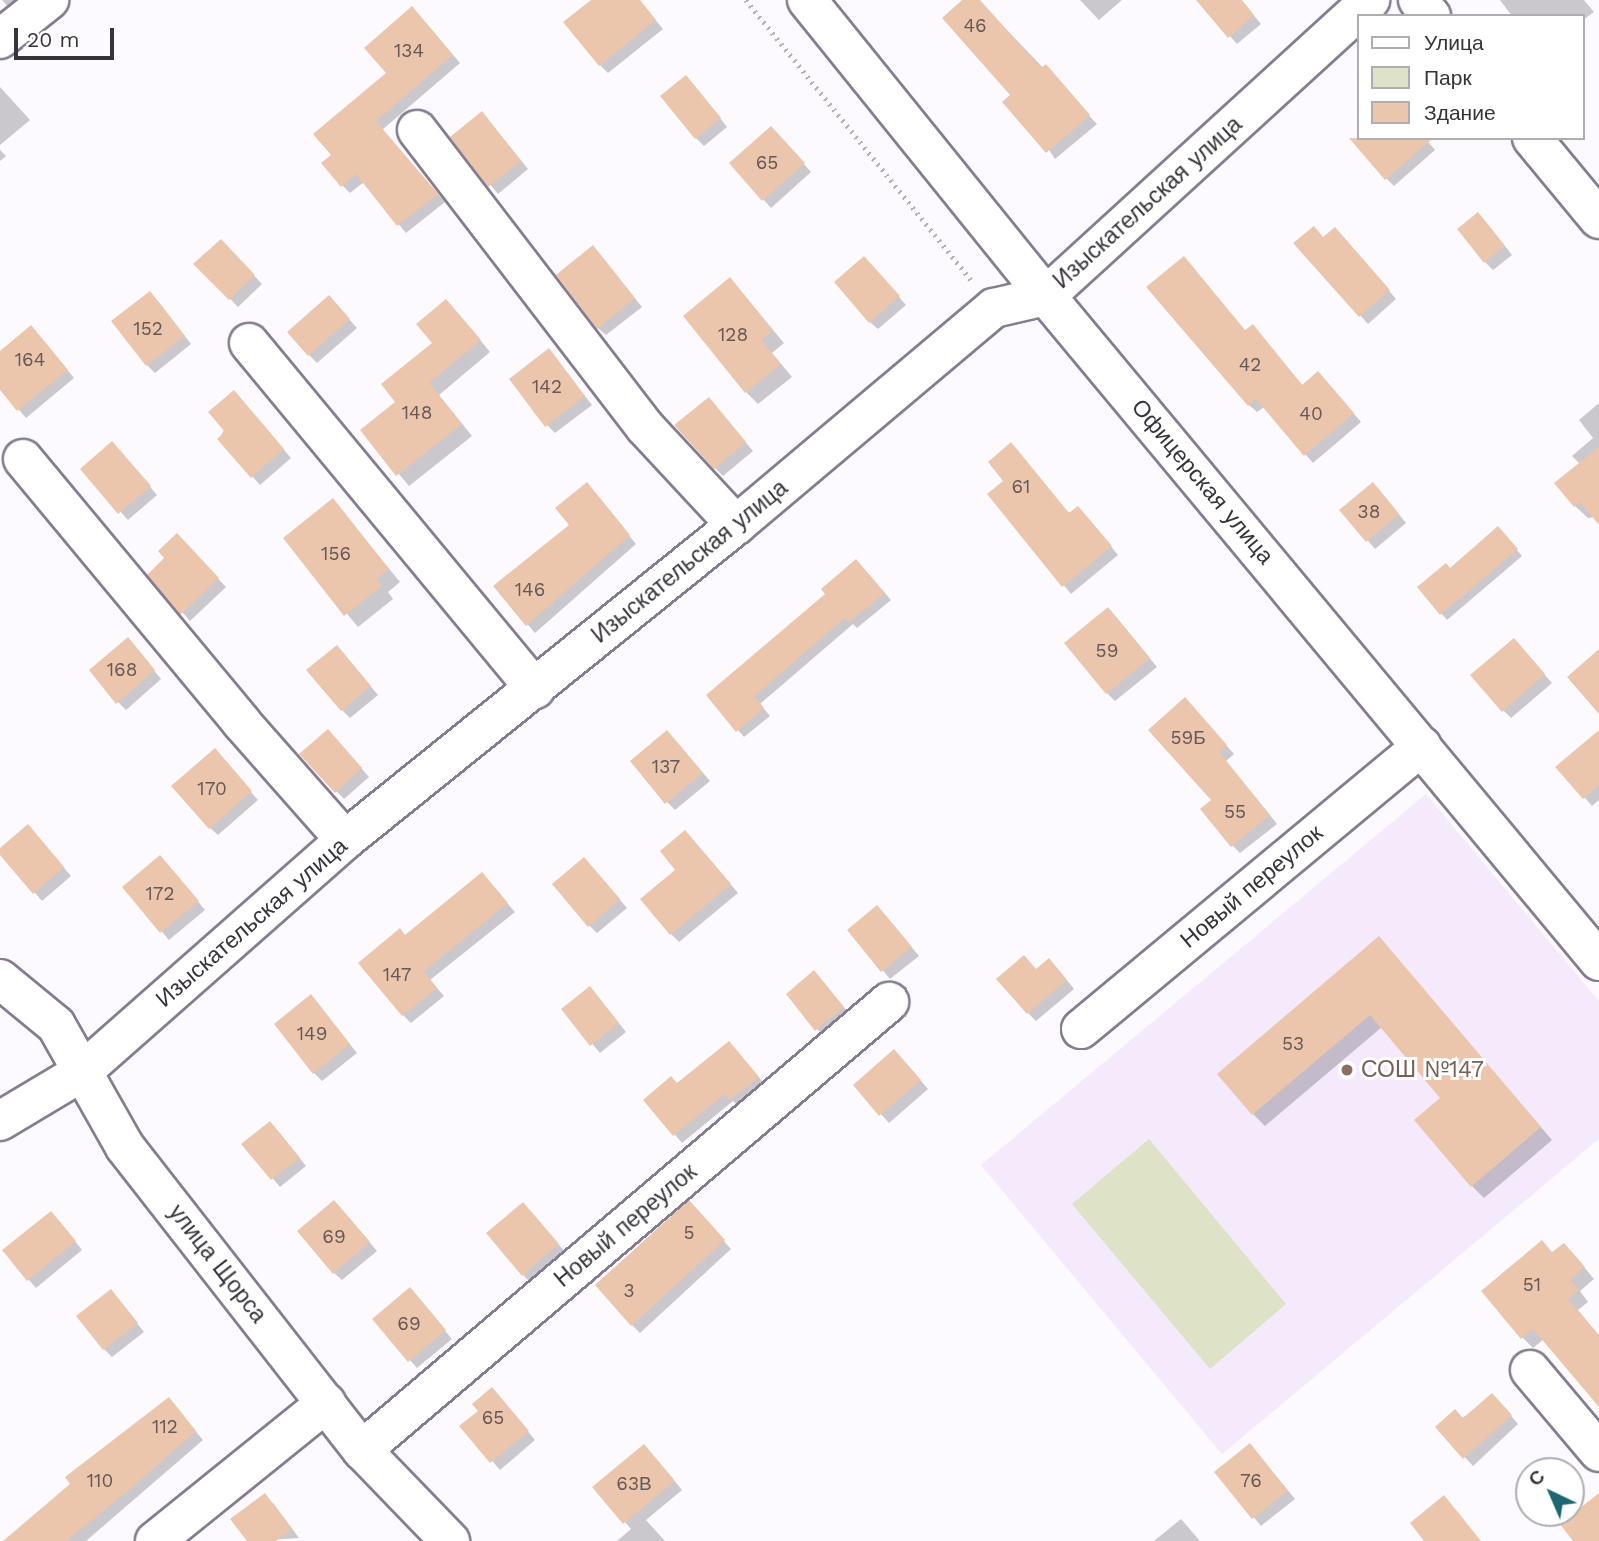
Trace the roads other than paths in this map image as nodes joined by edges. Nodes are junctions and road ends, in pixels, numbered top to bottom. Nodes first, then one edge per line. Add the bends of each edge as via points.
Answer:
1 (48, 0) edge
2 (807, 0) edge
3 (1370, 0) edge
4 (1418, 0) edge
5 (1429, 14) edge
6 (0, 39) edge
7 (417, 130) dead end
8 (1534, 140) edge
9 (1599, 219) edge
10 (1046, 296) junction
11 (249, 342) dead end
12 (23, 459) dead end
13 (736, 525) junction
14 (535, 689) junction
15 (1422, 746) junction
16 (345, 840) junction
17 (1587, 920) edge
18 (1599, 961) edge
19 (0, 979) edge
20 (889, 1002) dead end
21 (1081, 1028) dead end
22 (82, 1072) junction
23 (0, 1121) edge
24 (1530, 1370) dead end
25 (326, 1403) junction
26 (362, 1450) junction
27 (1599, 1452) edge
28 (155, 1541) edge
29 (450, 1541) edge

1 - 6 street
2 - 10 street, Офицерская улица
3 - 10 street, Изыскательская улица
4 - 5 street
7 - 13 street via 645,427
8 - 9 street
10 - 13 street, Изыскательская улица via 994,308
10 - 15 street, Офицерская улица
11 - 14 street
12 - 16 street
13 - 14 street, Изыскательская улица
14 - 16 street, Изыскательская улица
15 - 17 street, Офицерская улица
15 - 21 street, Новый переулок
16 - 22 street, Изыскательская улица
17 - 18 street, Офицерская улица
19 - 22 street, улица Щорса via 56,1026
20 - 26 street, Новый переулок
22 - 23 street, Изыскательская улица
22 - 25 street, улица Щорса via 125,1147
24 - 27 street
25 - 26 street, улица Щорса
25 - 28 street
26 - 29 street, улица Щорса

